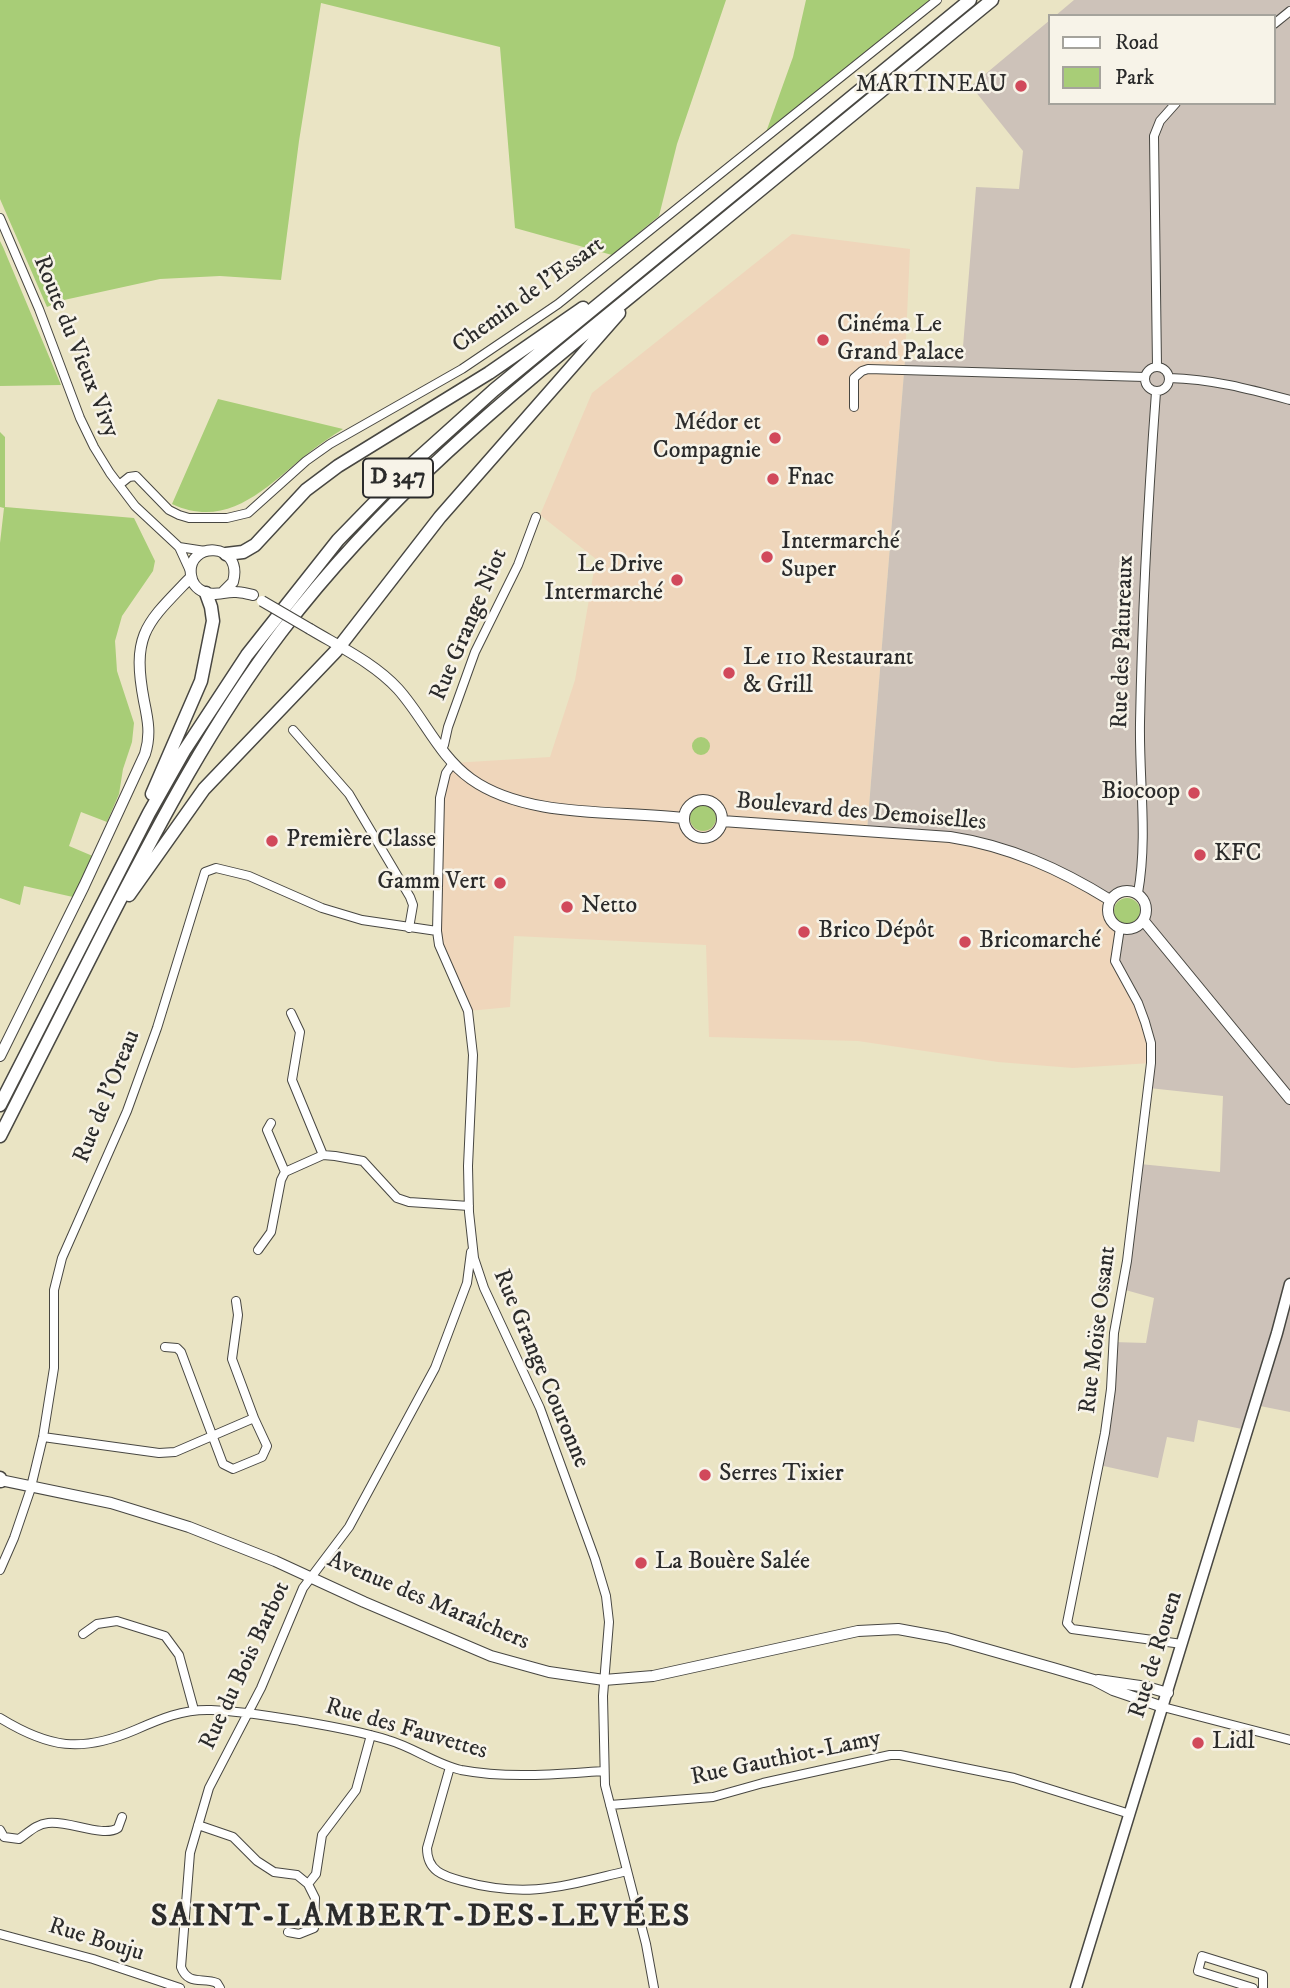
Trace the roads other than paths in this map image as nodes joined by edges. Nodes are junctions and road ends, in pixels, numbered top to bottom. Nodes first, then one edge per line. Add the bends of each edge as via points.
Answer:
1 (937, 0) edge
2 (970, 0) edge
3 (992, 0) edge
4 (1290, 11) edge
5 (1276, 22) edge
6 (1174, 105) edge
7 (0, 218) edge
8 (636, 273) junction
9 (640, 288) junction
10 (1157, 367) junction
11 (1145, 377) junction
12 (1169, 378) junction
13 (1156, 392) junction
14 (1290, 400) edge
15 (854, 407) dead end
16 (119, 485) junction
17 (536, 517) dead end
18 (179, 547) junction
19 (205, 551) junction
20 (226, 554) junction
21 (235, 574) junction
22 (191, 575) junction
23 (202, 591) junction
24 (222, 593) junction
25 (174, 595) junction
26 (257, 598) junction
27 (340, 647) junction
28 (293, 730) dead end
29 (440, 749) junction
30 (453, 763) junction
31 (683, 818) junction
32 (722, 821) junction
33 (130, 849) junction
34 (1138, 893) junction
35 (1110, 901) junction
36 (112, 916) junction
37 (1143, 920) junction
38 (409, 928) junction
39 (1120, 928) junction
40 (437, 931) junction
41 (291, 1013) dead end
42 (0, 1056) edge
43 (1290, 1099) edge
44 (0, 1105) edge
45 (271, 1123) dead end
46 (0, 1136) edge
47 (323, 1155) junction
48 (285, 1172) junction
49 (469, 1206) junction
50 (472, 1242) junction
51 (258, 1250) dead end
52 (479, 1276) junction
53 (467, 1283) junction
54 (1290, 1284) edge
55 (236, 1301) dead end
56 (1290, 1308) edge
57 (1277, 1334) junction
58 (165, 1347) dead end
59 (254, 1418) junction
60 (212, 1436) junction
61 (43, 1437) junction
62 (0, 1480) edge
63 (32, 1486) junction
64 (0, 1570) edge
65 (311, 1576) junction
66 (83, 1634) dead end
67 (1182, 1644) junction
68 (604, 1680) junction
69 (1094, 1680) junction
70 (1168, 1693) junction
71 (1163, 1707) junction
72 (194, 1710) junction
73 (248, 1712) junction
74 (0, 1717) edge
75 (371, 1735) junction
76 (1290, 1740) edge
77 (450, 1767) junction
78 (604, 1771) junction
79 (610, 1805) junction
80 (1130, 1814) junction
81 (122, 1817) dead end
82 (198, 1825) junction
83 (0, 1830) edge
84 (627, 1871) junction
85 (308, 1884) junction
86 (288, 1932) dead end
87 (0, 1934) edge
88 (180, 1988) edge
89 (220, 1988) edge
90 (654, 1988) edge
91 (1076, 1988) edge
92 (1253, 1988) edge
93 (1263, 1988) edge

1 - 16 street, Chemin de l'Essart via 547,312 462,369 330,444 248,513 189,518 169,510 136,476
2 - 8 highway, D 347
3 - 9 highway, D 347
4 - 5 street
6 - 10 street via 1154,136
7 - 16 street, Route du Vieux Vivy via 86,433
8 - 20 highway via 489,373 338,466 306,490 255,545
8 - 33 highway, D 347 via 440,438 338,540 225,686
9 - 27 highway via 440,517
9 - 36 highway, D 347 via 449,447 326,577 214,728
10 - 11 street
10 - 12 street
11 - 13 street via 1146,385
11 - 15 street via 868,369 854,379
12 - 13 street via 1167,386
12 - 14 street via 1228,383
13 - 34 street, Rue des Pâtureaux via 1141,663 1143,844
16 - 18 street, Route du Vieux Vivy via 142,514
17 - 29 street, Rue Grange Niot via 475,652
18 - 19 street
18 - 22 street, Route du Vieux Vivy
19 - 20 street
19 - 22 street via 194,560
20 - 21 street
21 - 24 street
21 - 26 street
22 - 23 street
22 - 25 street
23 - 24 street
23 - 25 street
23 - 33 highway via 212,607 213,621 201,681
24 - 26 street
25 - 42 street via 153,617 138,657 150,732 145,754
26 - 27 street, bridge
27 - 29 street via 397,688
27 - 36 highway via 204,789
28 - 38 street via 357,806 410,897
29 - 30 street
30 - 31 street via 486,788 535,804
30 - 40 street, Rue Grange Couronne via 440,798
31 - 32 street via 687,830 697,838 716,833
31 - 32 street via 690,804 705,800 716,805
32 - 35 street, Boulevard des Demoiselles via 984,842 1070,876
33 - 44 highway, D 347
34 - 35 street via 1123,891
34 - 37 street via 1146,903
35 - 39 street via 1108,915
36 - 46 highway, D 347
37 - 39 street via 1130,929
37 - 43 street
38 - 40 street, Rue de l'Oreau
38 - 61 street, Rue de l'Oreau via 334,913 249,876 216,868 205,872 131,1099 62,1258 54,1290 54,1368
39 - 67 street, Rue Moïse Ossant via 1115,961 1145,1022 1151,1063 1105,1433 1067,1623 1072,1629
40 - 49 street, Rue Grange Couronne via 468,1011 473,1055
41 - 47 street via 300,1032 292,1080
45 - 48 street via 267,1130
47 - 48 street
47 - 49 street via 363,1161 397,1198
48 - 51 street via 271,1232
49 - 50 street, Rue Grange Couronne
50 - 52 street, Rue Grange Couronne
50 - 53 street, Rue du Bois Barbot
52 - 53 street
52 - 68 street, Rue Grange Couronne via 535,1397 595,1559 609,1622
53 - 65 street, Rue du Bois Barbot via 435,1368 349,1527
54 - 57 main road, Rue de Rouen
55 - 59 street via 232,1359
56 - 57 main road, Rue de Rouen
57 - 67 main road, Rue de Rouen
58 - 60 street via 181,1352
59 - 60 street
59 - 60 street via 267,1446 262,1457 233,1469 223,1464
60 - 61 street via 175,1452 159,1453
61 - 63 street, Rue de l'Oreau
62 - 63 street, Avenue des Maraîchers
63 - 64 street, Rue de l'Oreau
63 - 65 street, Avenue des Maraîchers via 158,1517
65 - 68 street, Avenue des Maraîchers via 491,1656 549,1672
65 - 73 street, Rue du Bois Barbot
66 - 72 street via 97,1624 117,1621 165,1636 179,1655
67 - 70 main road, Rue de Rouen
68 - 69 street, Avenue des Maraîchers via 679,1672 858,1631 898,1629 947,1638
68 - 78 street, Rue Grange Couronne
69 - 70 street, Avenue des Maraîchers
69 - 71 street, Avenue des Maraîchers
70 - 71 main road, Rue de Rouen
71 - 76 street
71 - 80 main road, Rue de Rouen
72 - 73 street, Rue des Fauvettes
72 - 74 street, Rue des Fauvettes via 112,1739 80,1745 41,1738
73 - 75 street, Rue des Fauvettes
73 - 82 street, Rue du Bois Barbot via 212,1782
75 - 77 street, Rue des Fauvettes
75 - 85 street via 356,1790 322,1835 316,1874
77 - 78 street, Rue des Fauvettes via 523,1776
77 - 84 street via 427,1848 436,1872 488,1888 528,1891
78 - 79 street, Rue Grange Couronne
79 - 80 street, Rue Gauthiot-Lamy via 713,1797 900,1755 1004,1775
79 - 84 street, Rue Grange Couronne
80 - 91 main road, Rue de Rouen
81 - 83 street via 118,1828 108,1832 59,1822 38,1825 19,1839 4,1837
82 - 85 street via 233,1837 257,1861 274,1871 297,1875
82 - 89 street, Rue du Bois Barbot via 190,1853 181,1967 184,1975 198,1982 209,1980
84 - 90 street, Rue Grange Couronne
85 - 86 street via 315,1898 314,1928 299,1934
87 - 88 street, Rue Bouju
92 - 93 street via 1198,1971 1202,1956 1263,1975

